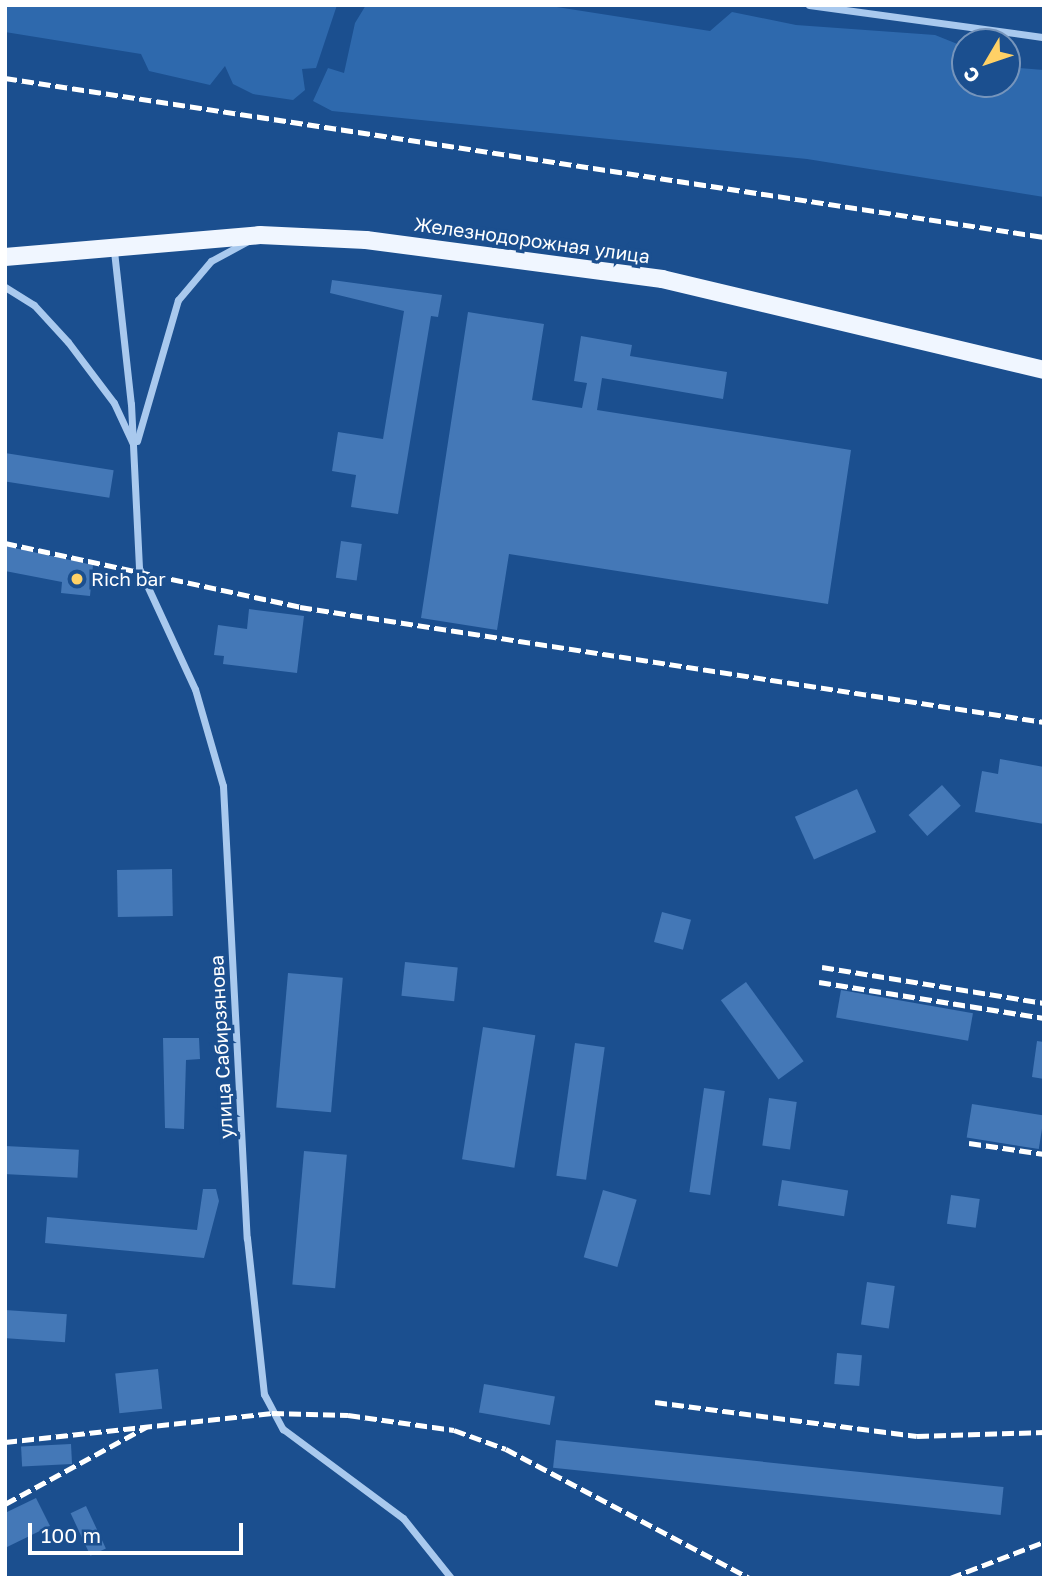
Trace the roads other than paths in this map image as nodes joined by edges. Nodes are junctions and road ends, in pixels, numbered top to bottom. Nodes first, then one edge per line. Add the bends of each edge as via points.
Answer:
1 (809, 5) edge
2 (1044, 37) edge
3 (260, 235) junction
4 (114, 251) junction
5 (5, 257) edge
6 (5, 287) edge
7 (1044, 370) edge
8 (135, 448) junction
9 (451, 1578) edge

1 - 2 street
3 - 4 main road, Железнодорожная улица
3 - 7 main road, Железнодорожная улица via 342,237 662,279
3 - 8 street via 211,261 178,300
4 - 5 main road, Железнодорожная улица
4 - 8 street
6 - 8 street via 34,305 68,342 114,404
8 - 9 street, улица Сабирзянова via 132,530 139,568 195,689 223,786 247,1238 264,1394 283,1429 403,1518

